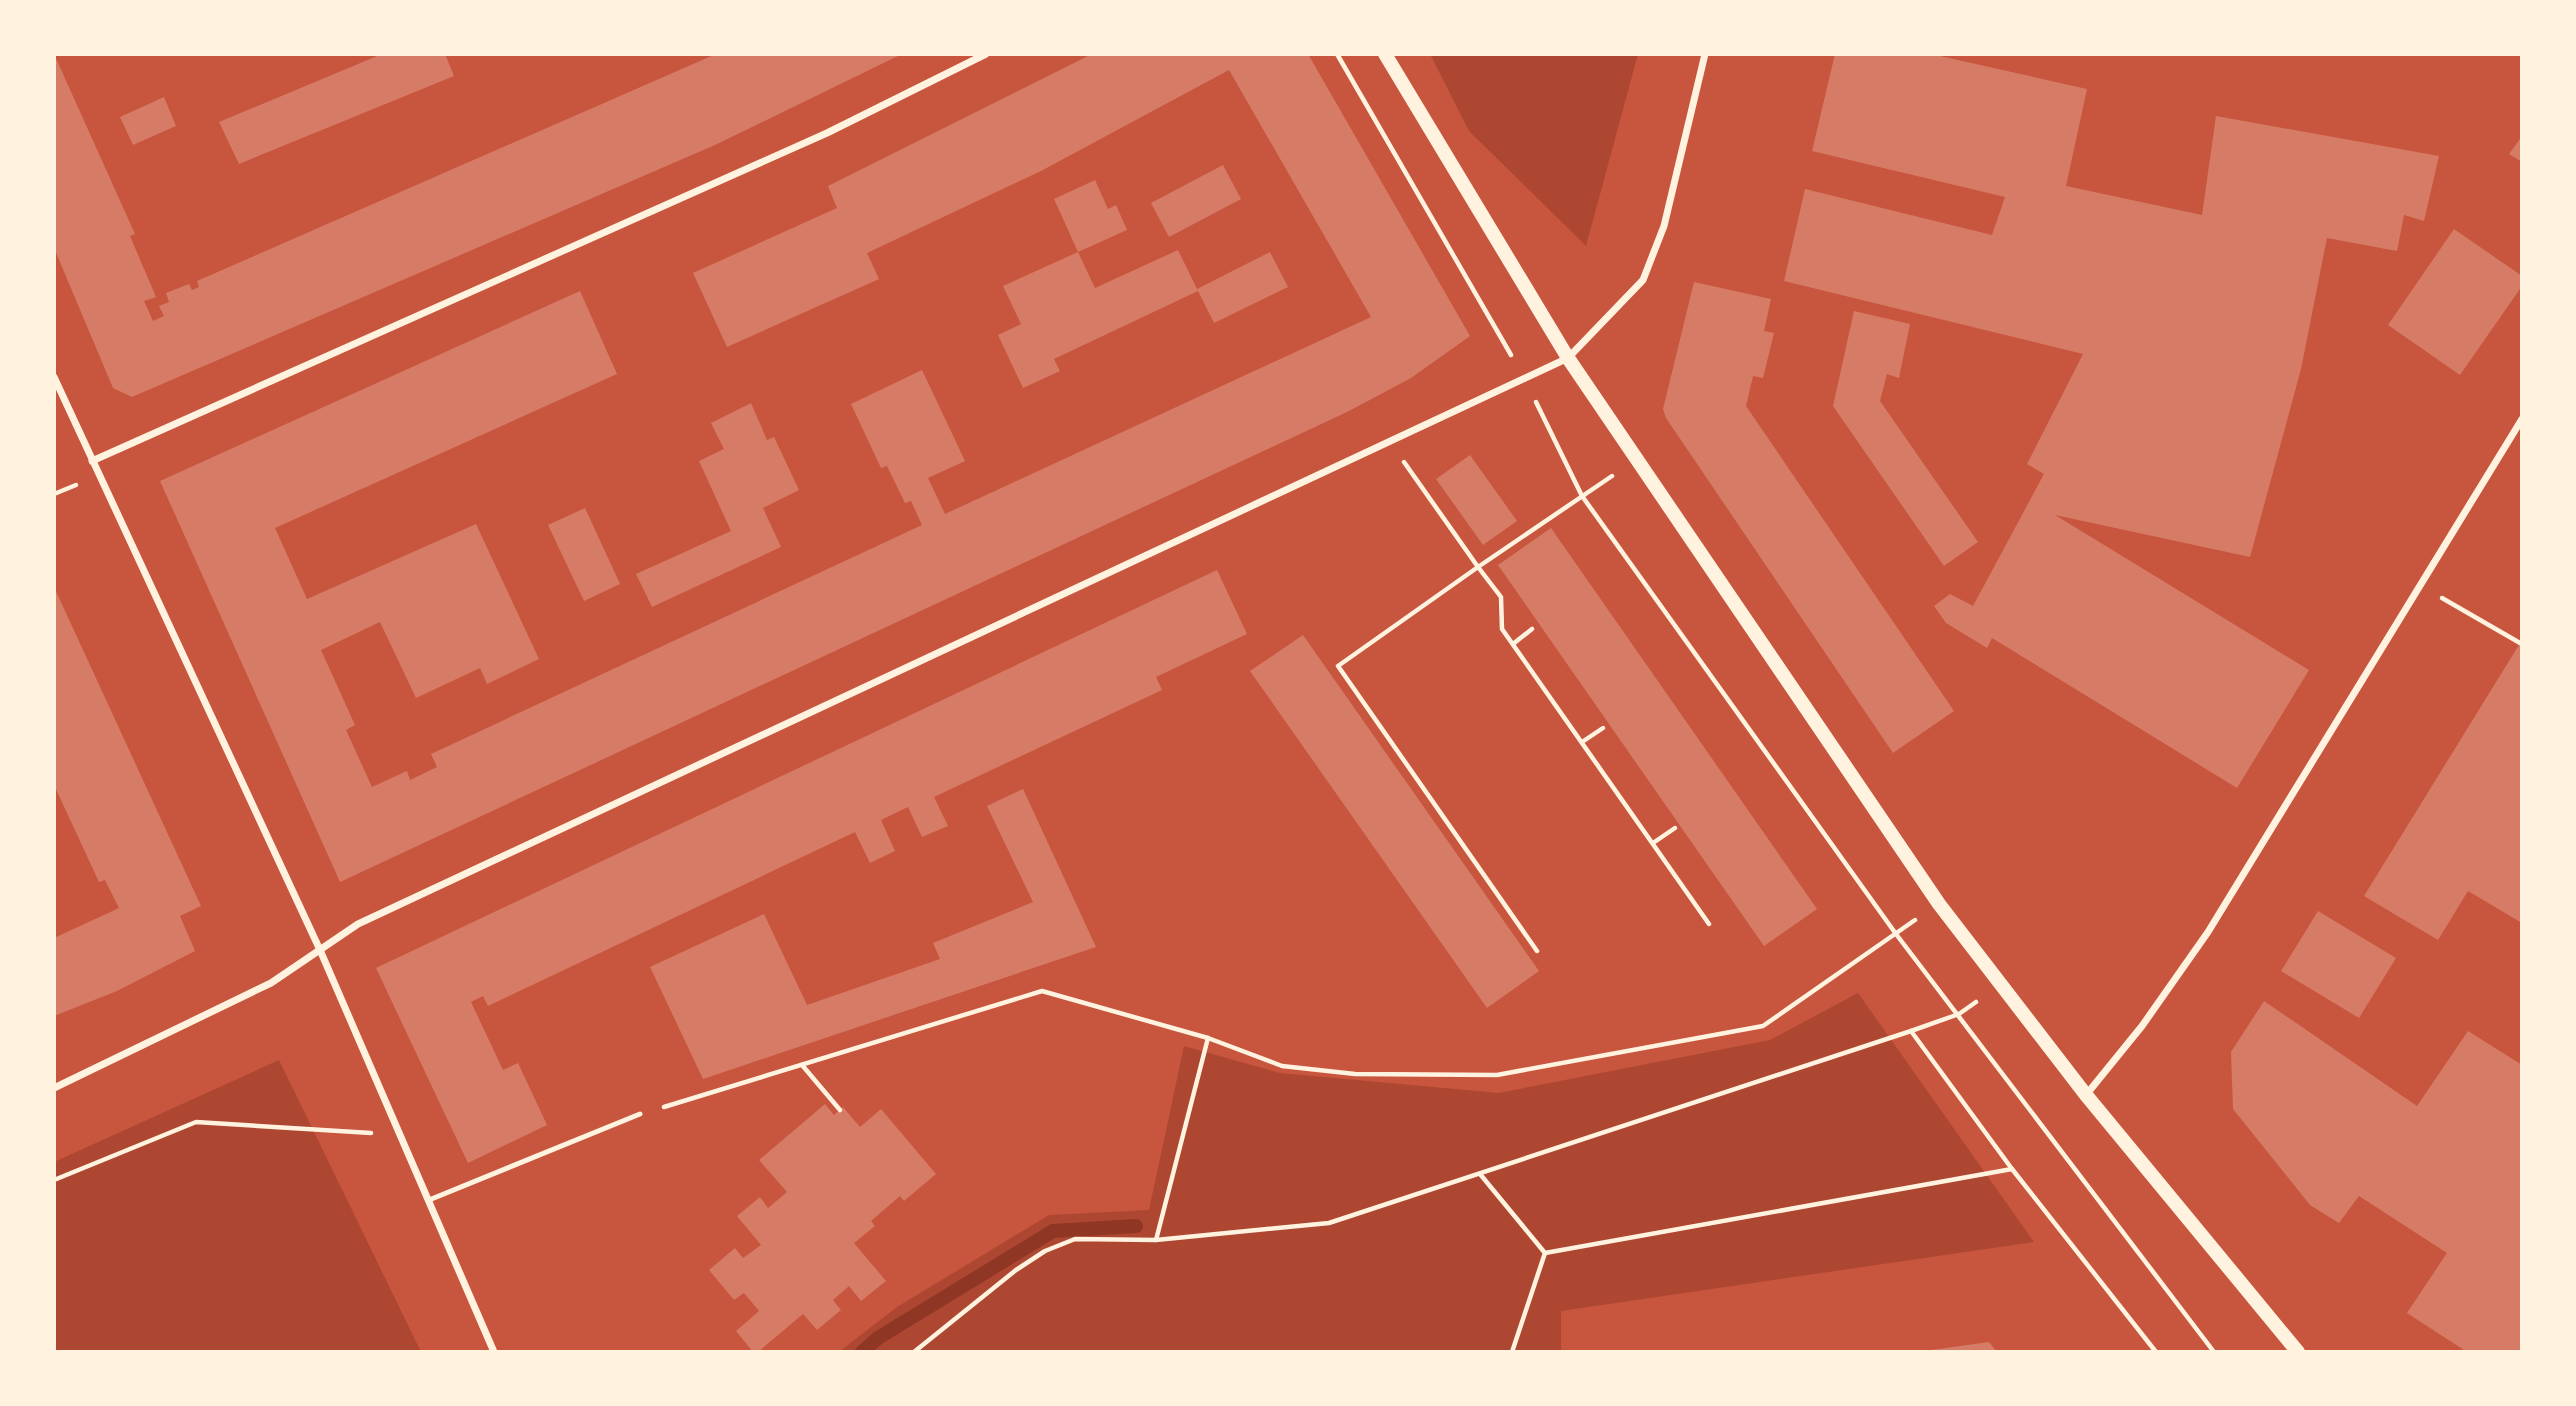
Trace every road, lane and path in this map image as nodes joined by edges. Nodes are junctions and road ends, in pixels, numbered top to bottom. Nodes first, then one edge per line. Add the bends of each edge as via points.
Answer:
1 (986, 54) edge
2 (1337, 54) edge
3 (1385, 54) edge
4 (1704, 54) edge
5 (1568, 358) junction
6 (54, 377) edge
7 (1524, 379) junction
8 (2522, 419) edge
9 (1389, 442) junction
10 (1637, 459) junction
11 (92, 461) junction
12 (1582, 496) junction
13 (1478, 567) junction
14 (2420, 585) junction
15 (1532, 629) dead end
16 (2520, 643) edge
17 (1513, 644) junction
18 (1603, 728) dead end
19 (1582, 742) junction
20 (1675, 828) dead end
21 (1653, 843) junction
22 (1939, 904) junction
23 (1709, 923) dead end
24 (1896, 934) junction
25 (320, 950) junction
26 (1537, 951) dead end
27 (2000, 985) junction
28 (1959, 1014) junction
29 (1911, 1031) junction
30 (1208, 1038) junction
31 (802, 1065) junction
32 (54, 1088) edge
33 (2086, 1095) junction
34 (840, 1110) dead end
35 (640, 1114) joint
36 (399, 1135) junction
37 (2012, 1169) junction
38 (1480, 1174) junction
39 (54, 1180) edge
40 (429, 1199) junction
41 (1156, 1240) junction
42 (1545, 1253) junction
43 (494, 1352) edge
44 (914, 1352) edge
45 (1512, 1352) edge
46 (2156, 1352) edge
47 (2214, 1352) edge
48 (2298, 1352) edge

1 - 11 street via 827,134
2 - 7 path
3 - 5 main road
4 - 5 street via 1664,226 1643,280
5 - 7 street
5 - 10 main road
6 - 11 street
7 - 9 street
7 - 12 path
8 - 14 street
9 - 13 path
9 - 25 street via 358,923
10 - 12 path
10 - 22 main road
11 - 25 street
12 - 13 path
12 - 24 path
13 - 17 path via 1501,597 1502,629
13 - 26 path via 1338,666
14 - 16 path
14 - 33 street via 2208,932
15 - 17 path
17 - 19 path
18 - 19 path
19 - 21 path
20 - 21 path
21 - 23 path
22 - 24 path
22 - 27 main road
24 - 28 path
24 - 30 path via 1763,1026 1497,1075 1355,1073 1282,1066
25 - 32 street via 271,983
25 - 36 street
27 - 28 path
27 - 33 main road
28 - 29 path
28 - 47 path
29 - 37 path
29 - 38 path
30 - 31 path via 1042,992
30 - 41 path
31 - 34 path
31 - 35 path
33 - 48 main road
35 - 40 lane
36 - 39 path via 196,1122
36 - 40 street
37 - 42 path
37 - 46 path
38 - 41 path via 1329,1223
38 - 42 path
40 - 43 street
41 - 44 path via 1075,1240 1045,1251
42 - 45 path

